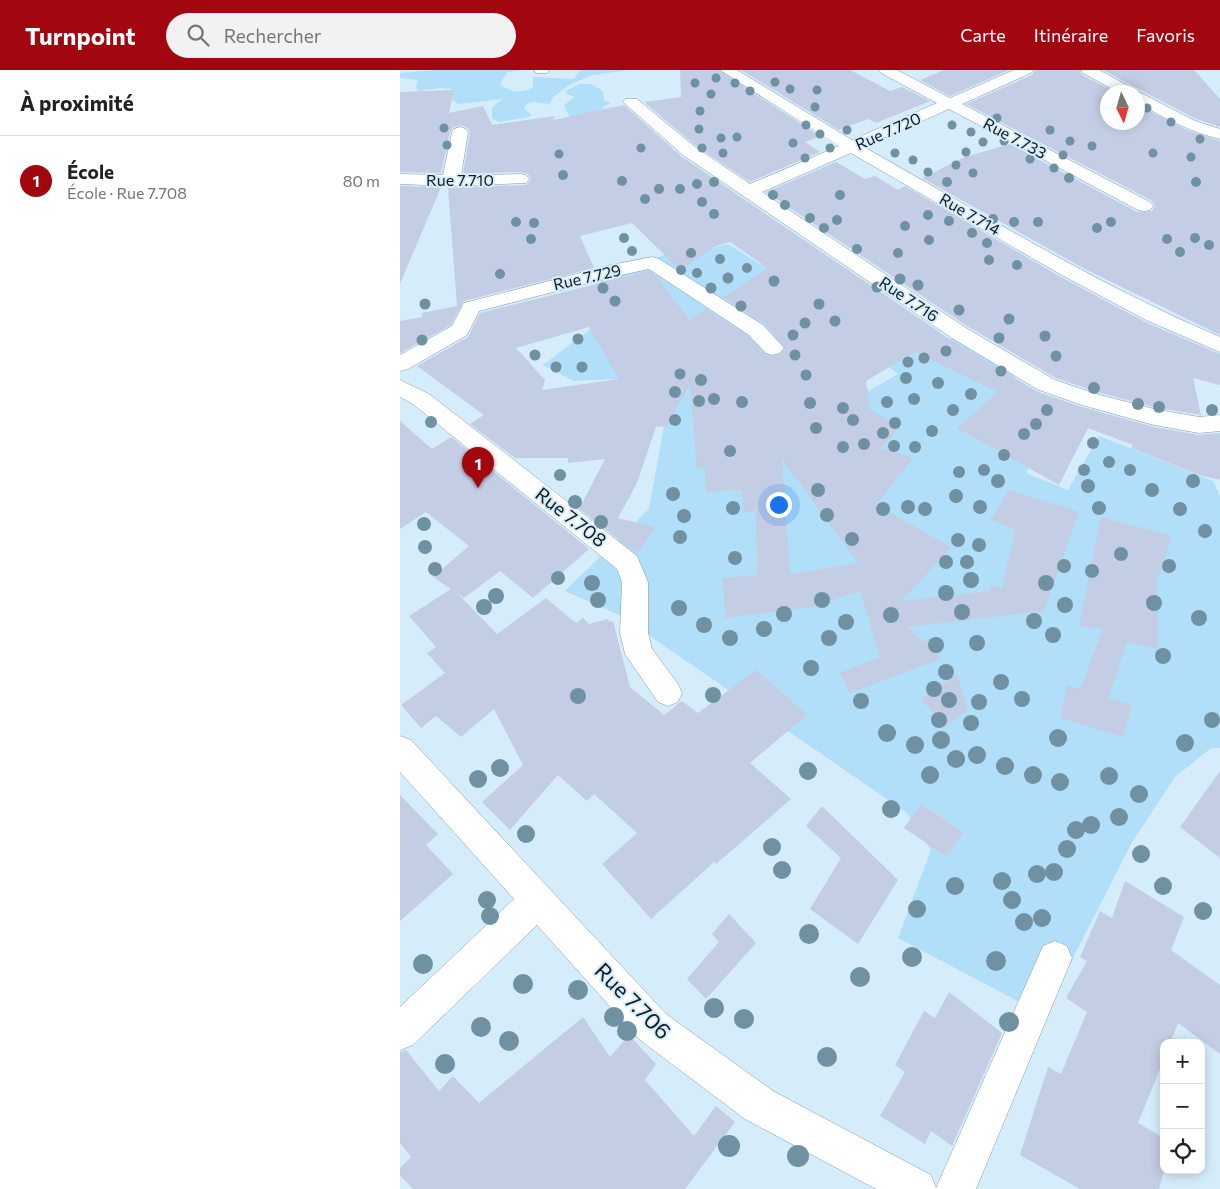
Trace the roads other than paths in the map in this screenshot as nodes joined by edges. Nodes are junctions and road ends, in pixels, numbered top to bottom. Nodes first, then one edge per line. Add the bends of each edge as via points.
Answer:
1 (727, 70) edge
2 (886, 70) edge
3 (1026, 70) edge
4 (1088, 70) edge
5 (1116, 85) edge
6 (1145, 101) edge
7 (631, 102) dead end
8 (949, 103) junction
9 (460, 132) dead end
10 (1220, 134) edge
11 (852, 147) junction
12 (400, 179) edge
13 (520, 179) dead end
14 (451, 181) junction
15 (750, 191) junction
16 (1144, 206) dead end
17 (1220, 344) edge
18 (773, 348) dead end
19 (400, 364) edge
20 (400, 387) edge
21 (1220, 423) edge
22 (668, 693) dead end
23 (400, 750) edge
24 (538, 900) junction
25 (1055, 958) dead end
26 (400, 1032) edge
27 (917, 1189) edge
28 (956, 1189) edge

1 - 11 street, Rue 7.714
2 - 8 street, Rue 7.733
3 - 8 street, Rue 7.720
4 - 5 street
6 - 10 street via 1183,122
7 - 15 street, Rue 7.716 via 689,151
8 - 11 street, Rue 7.720
8 - 16 street, Rue 7.733
9 - 14 street
11 - 15 street, Rue 7.720
11 - 17 street, Rue 7.714 via 1067,270 1153,316
12 - 14 street, Rue 7.710
13 - 14 street, Rue 7.710
15 - 21 street, Rue 7.716 via 958,333 1047,385 1154,417 1200,426
18 - 19 street, Rue 7.729 via 756,330 652,263 611,270 471,307 460,330
20 - 22 street, Rue 7.708 via 421,399 628,563 635,582 634,633 639,654
23 - 24 street, Rue 7.706
24 - 26 street
24 - 27 street, Rue 7.706 via 653,1027 759,1105
25 - 28 street

